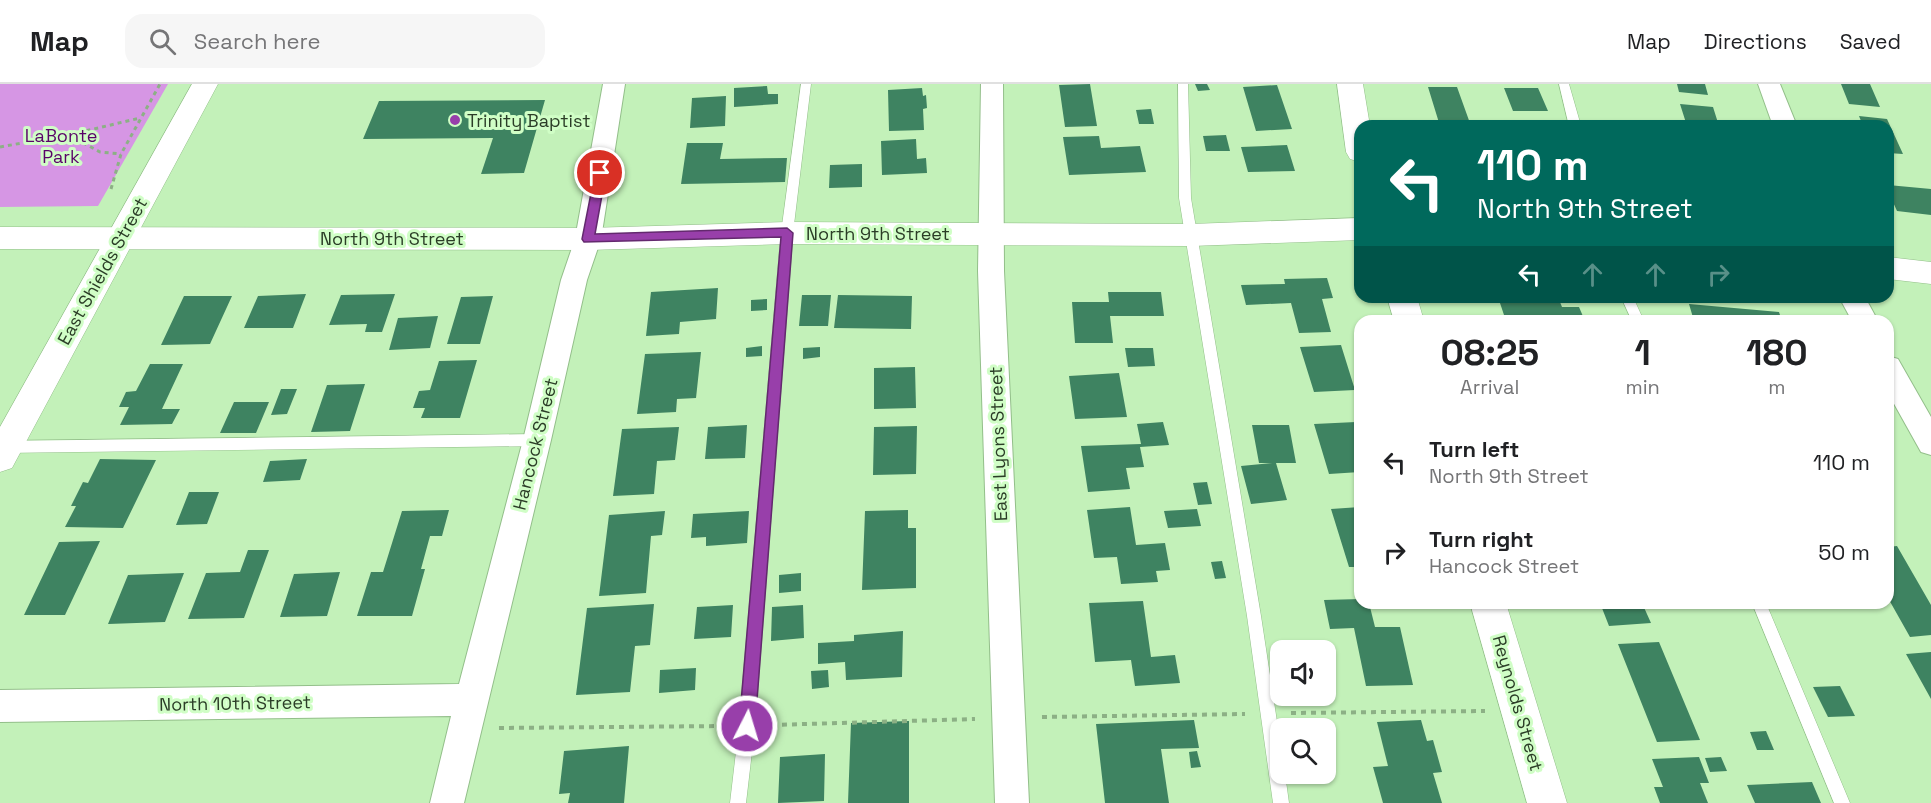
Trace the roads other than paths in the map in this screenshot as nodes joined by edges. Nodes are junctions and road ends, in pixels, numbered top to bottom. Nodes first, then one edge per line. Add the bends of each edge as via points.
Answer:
1 (205, 84) edge
2 (614, 84) edge
3 (806, 84) edge
4 (992, 84) edge
5 (1183, 84) edge
6 (1350, 84) edge
7 (1564, 84) edge
8 (1769, 84) edge
9 (1355, 120) edge
10 (1573, 120) edge
11 (1783, 120) edge
12 (1354, 229) edge
13 (787, 233) junction
14 (992, 234) junction
15 (1191, 235) junction
16 (121, 237) junction
17 (0, 238) edge
18 (588, 239) junction
19 (1894, 269) edge
20 (1931, 273) edge
21 (1894, 378) edge
22 (537, 440) junction
23 (1931, 443) edge
24 (2, 450) edge
25 (1490, 609) edge
26 (1761, 609) edge
27 (471, 700) junction
28 (0, 706) edge
29 (447, 803) edge
30 (738, 803) edge
31 (1012, 803) edge
32 (1281, 803) edge
33 (1547, 803) edge
34 (1842, 803) edge

1 - 16 main road, East Shields Street
2 - 18 street, Hancock Street
3 - 13 lane
4 - 14 street, East Lyons Street
5 - 15 lane via 1185,198
6 - 9 main road
7 - 10 lane
8 - 11 street
12 - 15 main road, North 9th Street
13 - 14 main road, North 9th Street
13 - 18 main road, North 9th Street
13 - 30 lane
14 - 15 main road, North 9th Street
14 - 31 street, East Lyons Street
15 - 32 lane
16 - 17 main road, North 9th Street
16 - 18 main road, North 9th Street
16 - 24 main road, East Shields Street
18 - 22 street, Hancock Street via 573,280
19 - 20 main road
21 - 23 street
22 - 24 lane
22 - 27 street, Hancock Street
25 - 33 main road, Reynolds Street
26 - 34 lane
27 - 28 street, North 10th Street
27 - 29 street, Hancock Street

